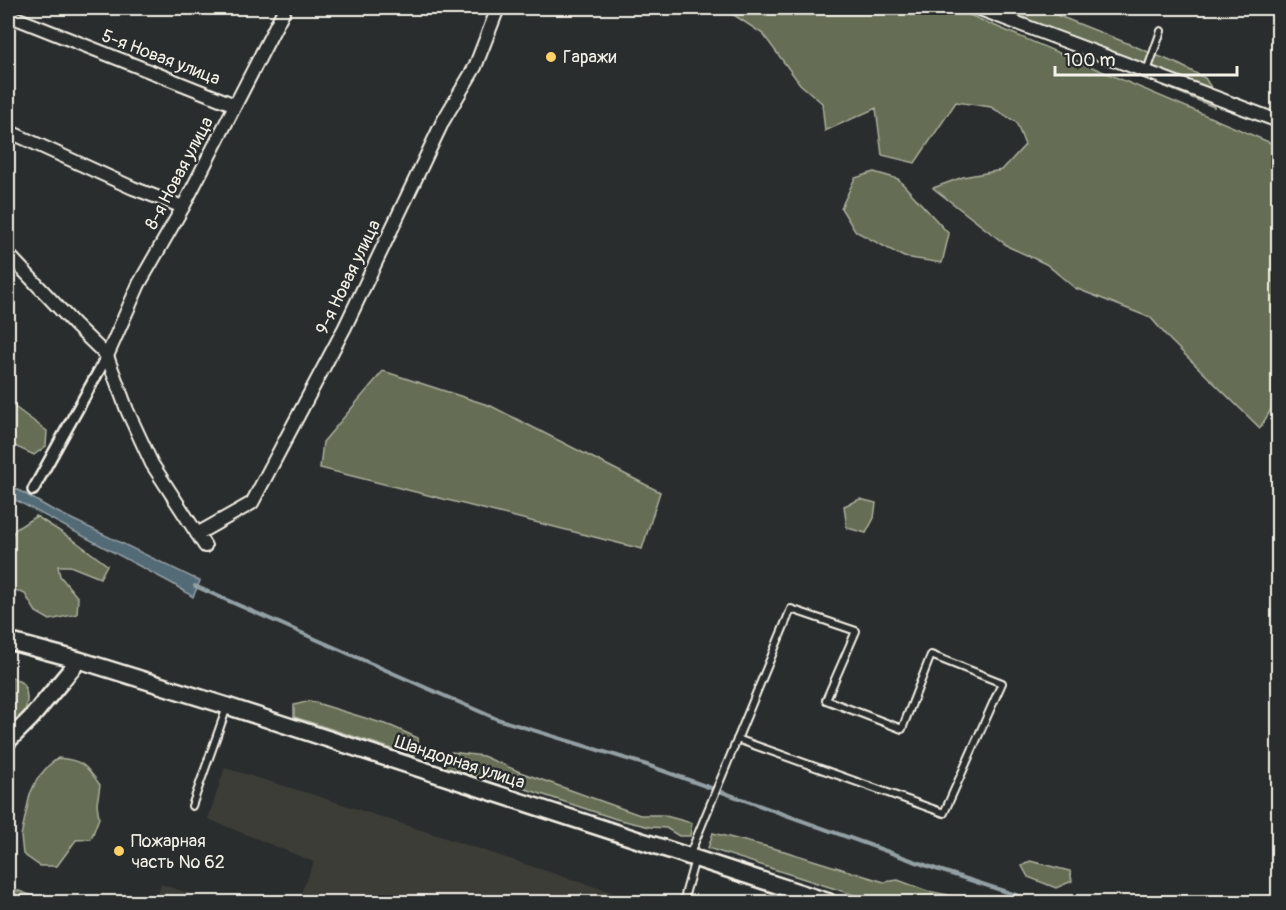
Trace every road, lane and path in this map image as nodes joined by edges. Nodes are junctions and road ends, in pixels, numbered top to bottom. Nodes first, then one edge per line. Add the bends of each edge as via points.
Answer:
1 (285, 8) edge
2 (498, 8) edge
3 (977, 8) edge
4 (8, 15) edge
5 (1161, 32) dead end
6 (1147, 71) junction
7 (235, 105) junction
8 (1278, 118) edge
9 (8, 131) edge
10 (183, 207) junction
11 (8, 254) edge
12 (107, 356) junction
13 (33, 490) dead end
14 (197, 534) junction
15 (205, 546) dead end
16 (8, 641) edge
17 (79, 660) junction
18 (227, 706) junction
19 (737, 739) junction
20 (8, 741) edge
21 (192, 806) dead end
22 (692, 858) junction
23 (683, 903) edge
24 (829, 903) edge

1 - 7 street, 8-я Новая улица
2 - 14 street, 9-я Новая улица via 475,67 443,121 345,327 252,503
3 - 6 street
4 - 7 street, 5-я Новая улица
5 - 6 lane
6 - 8 street
7 - 10 street, 8-я Новая улица
9 - 10 street
10 - 12 street, 8-я Новая улица via 139,284
11 - 12 street
12 - 13 street
12 - 14 street via 152,464
14 - 15 street
16 - 17 street, Шандорная улица
17 - 18 street, Шандорная улица
17 - 20 street
18 - 21 lane
18 - 22 street, Шандорная улица
19 - 19 lane via 791,609 856,631 826,700 902,729 931,655 1002,683 944,813
19 - 22 lane
22 - 23 lane
22 - 24 street, Шандорная улица

